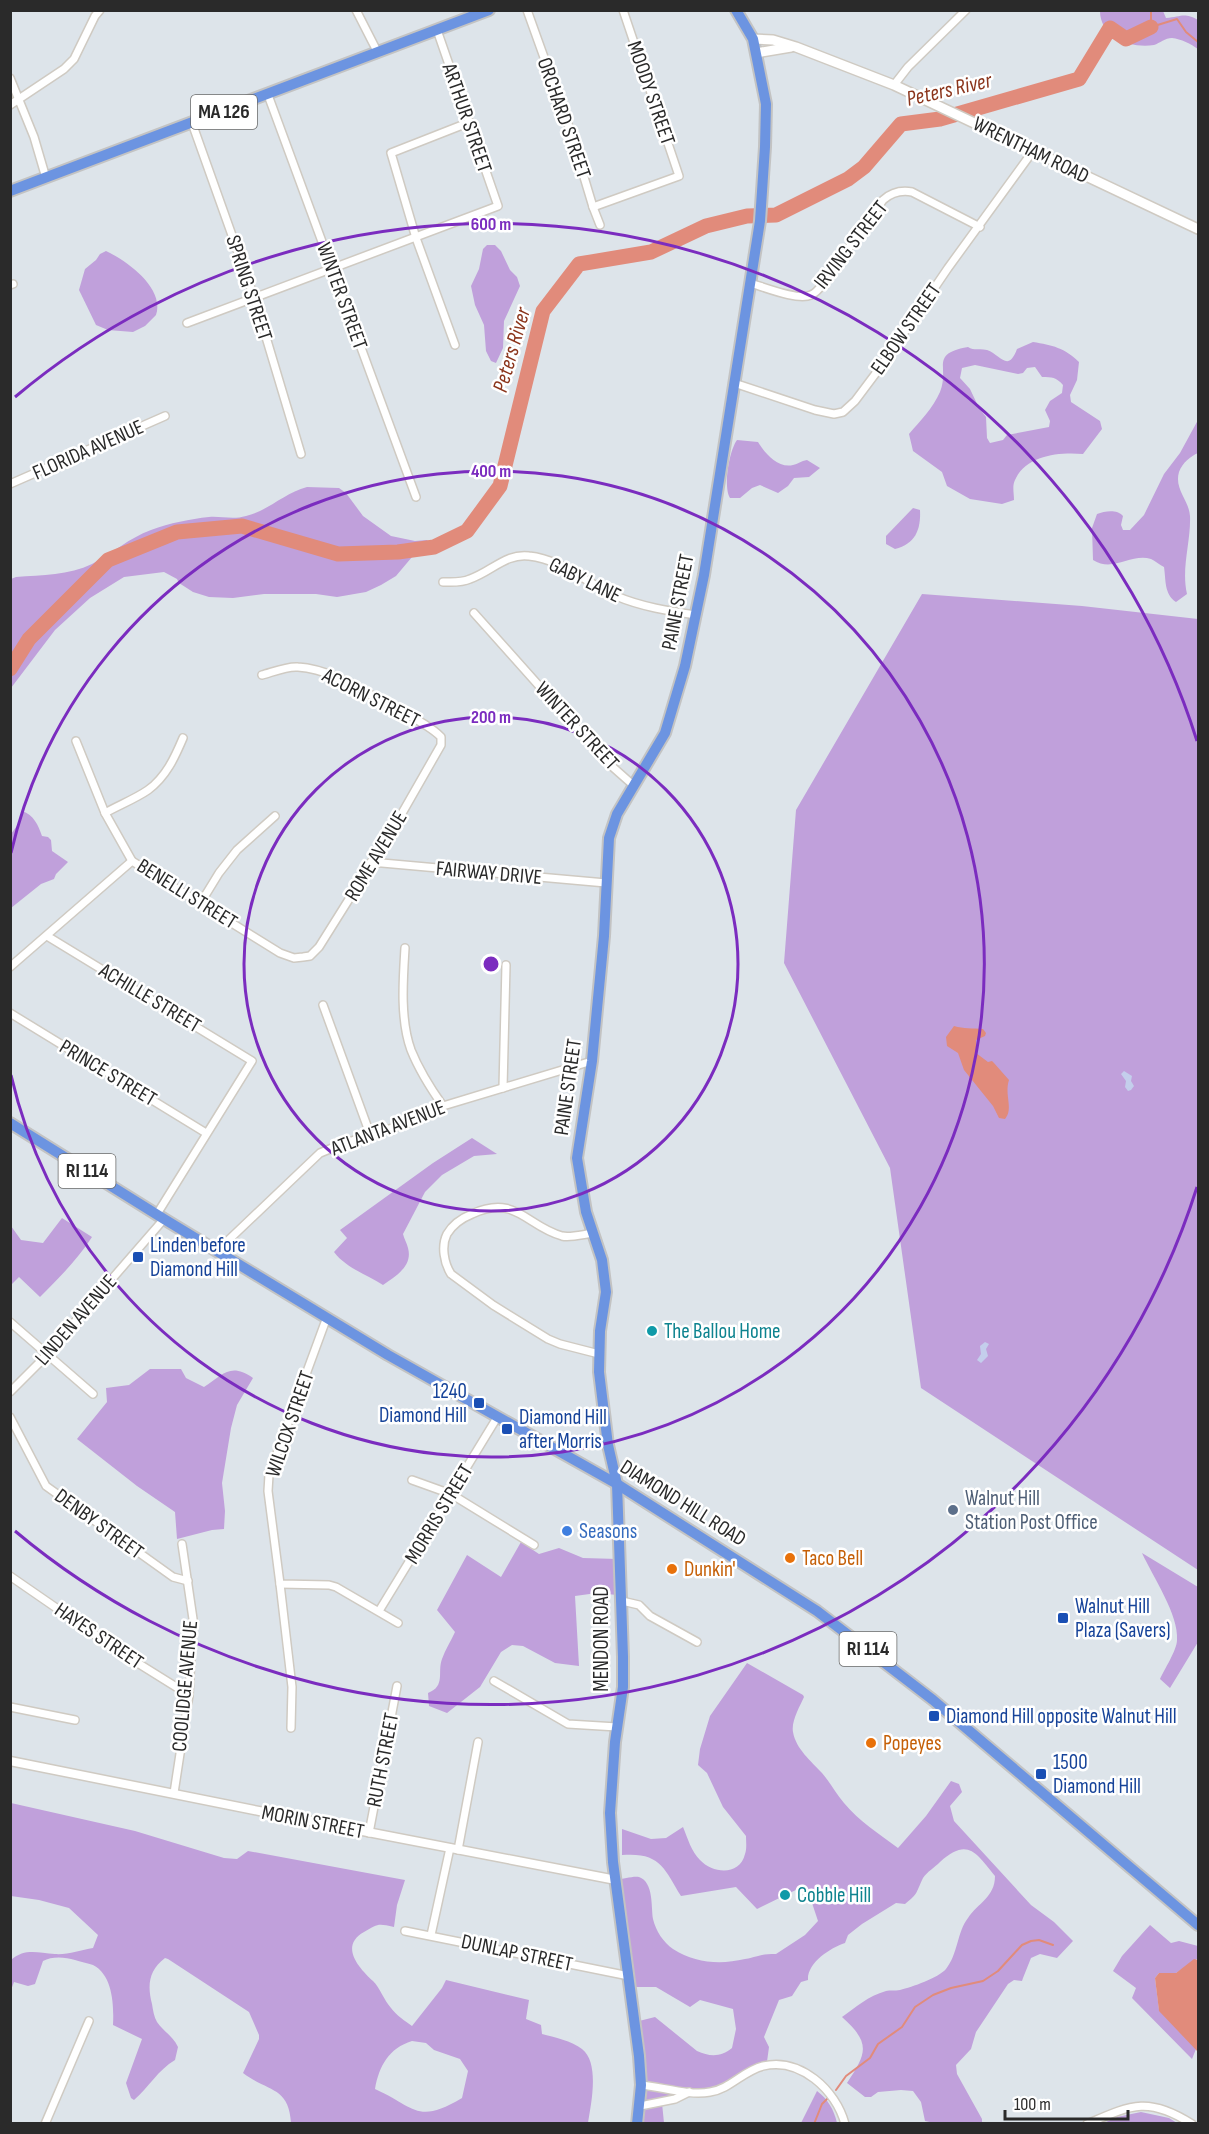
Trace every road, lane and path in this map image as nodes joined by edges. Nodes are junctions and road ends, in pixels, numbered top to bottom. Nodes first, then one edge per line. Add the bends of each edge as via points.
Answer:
1 (100, 10) edge
2 (356, 10) edge
3 (489, 10) edge
4 (527, 10) edge
5 (623, 10) edge
6 (736, 10) edge
7 (966, 10) edge
8 (437, 30) junction
9 (753, 39) junction
10 (796, 47) junction
11 (378, 53) junction
12 (756, 53) junction
13 (10, 78) edge
14 (894, 85) junction
15 (268, 96) junction
16 (19, 100) junction
17 (10, 105) edge
18 (470, 122) junction
19 (192, 123) junction
20 (1033, 151) junction
21 (46, 178) junction
22 (10, 191) edge
23 (592, 207) junction
24 (600, 225) dead end
25 (980, 227) junction
26 (1198, 229) edge
27 (417, 238) junction
28 (332, 268) junction
29 (750, 283) junction
30 (254, 297) junction
31 (187, 322) dead end
32 (455, 345) dead end
33 (734, 383) junction
34 (165, 416) dead end
35 (301, 454) dead end
36 (10, 484) edge
37 (416, 497) dead end
38 (443, 582) dead end
39 (474, 613) dead end
40 (696, 615) junction
41 (262, 675) dead end
42 (441, 737) joint
43 (183, 738) dead end
44 (76, 741) dead end
45 (633, 785) junction
46 (105, 813) junction
47 (275, 816) dead end
48 (132, 861) junction
49 (371, 862) junction
50 (606, 884) junction
51 (200, 904) junction
52 (47, 936) junction
53 (405, 948) dead end
54 (294, 958) joint
55 (506, 965) dead end
56 (10, 967) edge
57 (323, 1005) dead end
58 (10, 1013) edge
59 (592, 1061) junction
60 (503, 1088) junction
61 (443, 1106) junction
62 (10, 1123) edge
63 (206, 1133) junction
64 (370, 1134) junction
65 (577, 1158) joint
66 (161, 1217) junction
67 (594, 1233) junction
68 (217, 1251) junction
69 (327, 1317) junction
70 (10, 1322) edge
71 (47, 1354) junction
72 (599, 1354) junction
73 (10, 1392) edge
74 (93, 1394) dead end
75 (498, 1416) junction
76 (10, 1417) edge
77 (412, 1480) dead end
78 (616, 1484) junction
79 (452, 1494) junction
80 (182, 1544) dead end
81 (534, 1545) dead end
82 (10, 1576) edge
83 (188, 1581) junction
84 (280, 1584) junction
85 (622, 1601) junction
86 (379, 1611) junction
87 (398, 1623) dead end
88 (697, 1642) dead end
89 (494, 1681) dead end
90 (397, 1686) dead end
91 (189, 1695) junction
92 (10, 1707) edge
93 (75, 1720) dead end
94 (617, 1727) junction
95 (291, 1728) dead end
96 (478, 1742) dead end
97 (10, 1761) edge
98 (174, 1793) junction
99 (369, 1833) junction
100 (454, 1849) junction
101 (616, 1880) junction
102 (1198, 1924) edge
103 (405, 1931) dead end
104 (431, 1935) junction
105 (629, 1976) junction
106 (89, 2021) dead end
107 (642, 2085) junction
108 (689, 2092) junction
109 (640, 2106) junction
110 (45, 2124) edge
111 (637, 2124) edge
112 (845, 2124) edge
113 (1087, 2124) edge
114 (1192, 2124) edge

1 - 16 street via 74,59
2 - 11 street
3 - 8 main road, MA 126
4 - 23 street, ORCHARD STREET
5 - 23 street, MOODY STREET via 679,176
6 - 9 main road, PAINE STREET
7 - 14 street
8 - 11 main road, MA 126
8 - 18 street, ARTHUR STREET
9 - 10 main road, WRENTHAM ROAD
9 - 12 main road, PAINE STREET
10 - 12 main road, WRENTHAM ROAD
10 - 14 main road, WRENTHAM ROAD
11 - 15 main road, MA 126
12 - 29 main road, PAINE STREET via 765,104 760,221
13 - 16 street
14 - 20 main road, WRENTHAM ROAD
15 - 19 main road, MA 126
15 - 28 street, WINTER STREET
16 - 17 street
16 - 21 street
18 - 27 street via 391,153
18 - 27 street, ARTHUR STREET via 498,206
19 - 21 main road, MA 126
19 - 30 street, SPRING STREET
20 - 25 street, ELBOW STREET
20 - 26 main road, WRENTHAM ROAD
21 - 22 main road, MA 126
23 - 24 street, ORCHARD STREET
25 - 29 street, IRVING STREET via 912,192 891,193 810,296
25 - 33 street, ELBOW STREET via 882,365 843,412 815,410
27 - 28 street
27 - 32 street
28 - 30 street
28 - 37 street, WINTER STREET
29 - 33 main road, PAINE STREET
30 - 31 street
30 - 35 street, SPRING STREET
33 - 40 main road, PAINE STREET
34 - 36 street, FLORIDA AVENUE
38 - 40 street, GABY LANE via 472,579 514,556 529,556 640,605
39 - 45 street, WINTER STREET via 607,762
40 - 45 main road, PAINE STREET via 665,733
41 - 42 street, ACORN STREET via 296,667 319,670 424,724
42 - 49 street, ROME AVENUE via 441,745
43 - 46 street via 163,775 148,790
44 - 46 street, BENELLI STREET
45 - 50 main road, PAINE STREET via 609,838
46 - 48 street, BENELLI STREET
47 - 51 street via 237,850
48 - 51 street, BENELLI STREET
48 - 52 street
49 - 50 street, FAIRWAY DRIVE
49 - 54 street, ROME AVENUE via 319,947 310,956
50 - 59 main road, PAINE STREET
51 - 54 street, BENELLI STREET
52 - 56 street
52 - 63 street, ACHILLE STREET via 252,1061
53 - 61 street via 402,990 411,1049
55 - 60 street
57 - 64 street
58 - 63 street, PRINCE STREET
59 - 60 street, ATLANTA AVENUE
59 - 65 main road, PAINE STREET
60 - 61 street, ATLANTA AVENUE
61 - 64 street, ATLANTA AVENUE via 408,1123
62 - 66 main road, DIAMOND HILL ROAD / RI 114
63 - 66 street
64 - 68 street, ATLANTA AVENUE via 320,1153
65 - 67 main road, MENDON ROAD via 586,1212
66 - 68 main road, DIAMOND HILL ROAD / RI 114
66 - 71 street, LINDEN AVENUE
67 - 72 main road, MENDON ROAD via 606,1292
67 - 72 street via 566,1236 502,1207 485,1208 461,1218 447,1234 444,1256 451,1274 493,1305 560,1344
68 - 69 main road, DIAMOND HILL ROAD / RI 114
69 - 75 main road, DIAMOND HILL ROAD / RI 114
69 - 84 street, WILCOX STREET via 270,1475 268,1491
70 - 71 street
71 - 73 street, LINDEN AVENUE
71 - 74 street
72 - 78 main road, MENDON ROAD
75 - 78 main road, DIAMOND HILL ROAD / RI 114
75 - 79 street, MORRIS STREET
76 - 83 street, DENBY STREET via 46,1486 173,1577
77 - 79 street
78 - 85 main road, MENDON ROAD
78 - 102 main road, DIAMOND HILL ROAD / RI 114 via 839,1627 933,1700
79 - 81 street
79 - 86 street, MORRIS STREET
80 - 83 street, COOLIDGE AVENUE
82 - 91 street, HAYES STREET
83 - 91 street, COOLIDGE AVENUE via 193,1619
84 - 86 street via 329,1585
84 - 95 street, WILCOX STREET via 292,1687
85 - 88 street via 639,1605 650,1616
85 - 94 main road, MENDON ROAD via 623,1688
86 - 87 street
89 - 94 street via 568,1724
90 - 99 street, RUTH STREET
91 - 98 street, COOLIDGE AVENUE
92 - 93 street
94 - 101 main road, MENDON ROAD via 610,1798
96 - 100 street
97 - 98 street, MORIN STREET
98 - 99 street, MORIN STREET
99 - 100 street, MORIN STREET
100 - 101 street, MORIN STREET
100 - 104 street
101 - 105 main road, MENDON ROAD
103 - 104 street, DUNLAP STREET
104 - 105 street, DUNLAP STREET
105 - 107 main road, MENDON ROAD
106 - 110 street
107 - 108 street
107 - 109 main road, MENDON ROAD
108 - 109 street
108 - 112 street via 715,2091 762,2066 785,2066 811,2077 830,2092
109 - 111 main road, MENDON ROAD
113 - 114 street via 1125,2108 1145,2106 1163,2109

